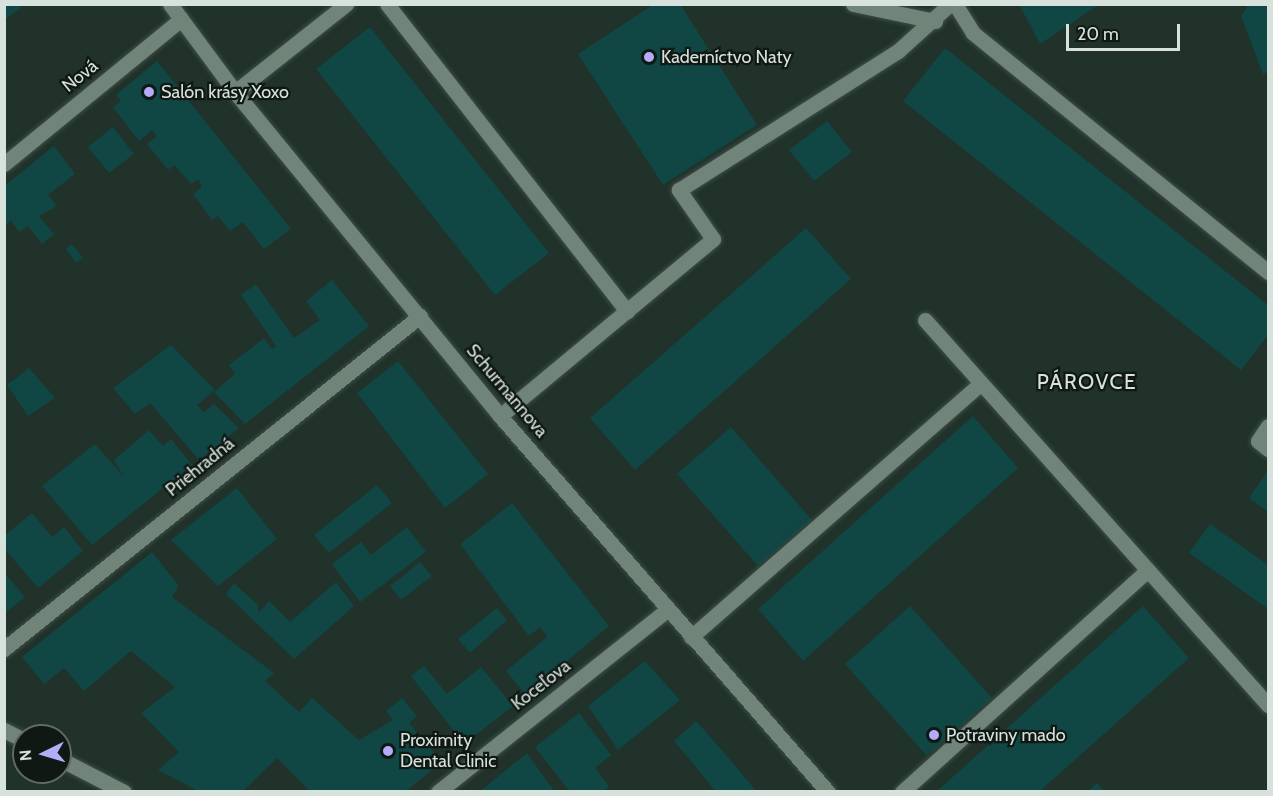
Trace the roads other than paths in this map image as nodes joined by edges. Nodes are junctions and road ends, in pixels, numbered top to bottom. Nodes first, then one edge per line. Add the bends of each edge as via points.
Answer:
1 (170, 4) edge
2 (346, 4) edge
3 (387, 4) edge
4 (853, 4) edge
5 (950, 4) edge
6 (955, 4) edge
7 (181, 19) junction
8 (935, 21) junction
9 (235, 92) junction
10 (4, 164) edge
11 (1269, 272) edge
12 (627, 311) junction
13 (420, 316) junction
14 (925, 320) dead end
15 (981, 384) junction
16 (500, 416) junction
17 (1269, 426) edge
18 (1269, 448) edge
19 (1148, 570) junction
20 (668, 609) junction
21 (691, 637) junction
22 (4, 649) edge
23 (1269, 705) edge
24 (72, 765) edge
25 (124, 792) edge
26 (438, 792) edge
27 (828, 792) edge
28 (902, 792) edge

1 - 7 street, Schurmannova
2 - 9 street
3 - 12 street
4 - 8 street
5 - 8 street
6 - 11 street via 973,33
7 - 9 street, Schurmannova
7 - 10 street, Nová
8 - 12 street via 679,190 713,239
9 - 13 street, Schurmannova
12 - 16 street
13 - 16 street, Schurmannova
13 - 22 street, Priehradná
14 - 15 street
15 - 19 street
15 - 21 street
16 - 20 street, Schurmannova
17 - 18 street via 1258,441
19 - 23 street
19 - 28 street
20 - 21 street, Schurmannova
20 - 26 street, Koceľova
21 - 27 street, Schurmannova
24 - 25 street

